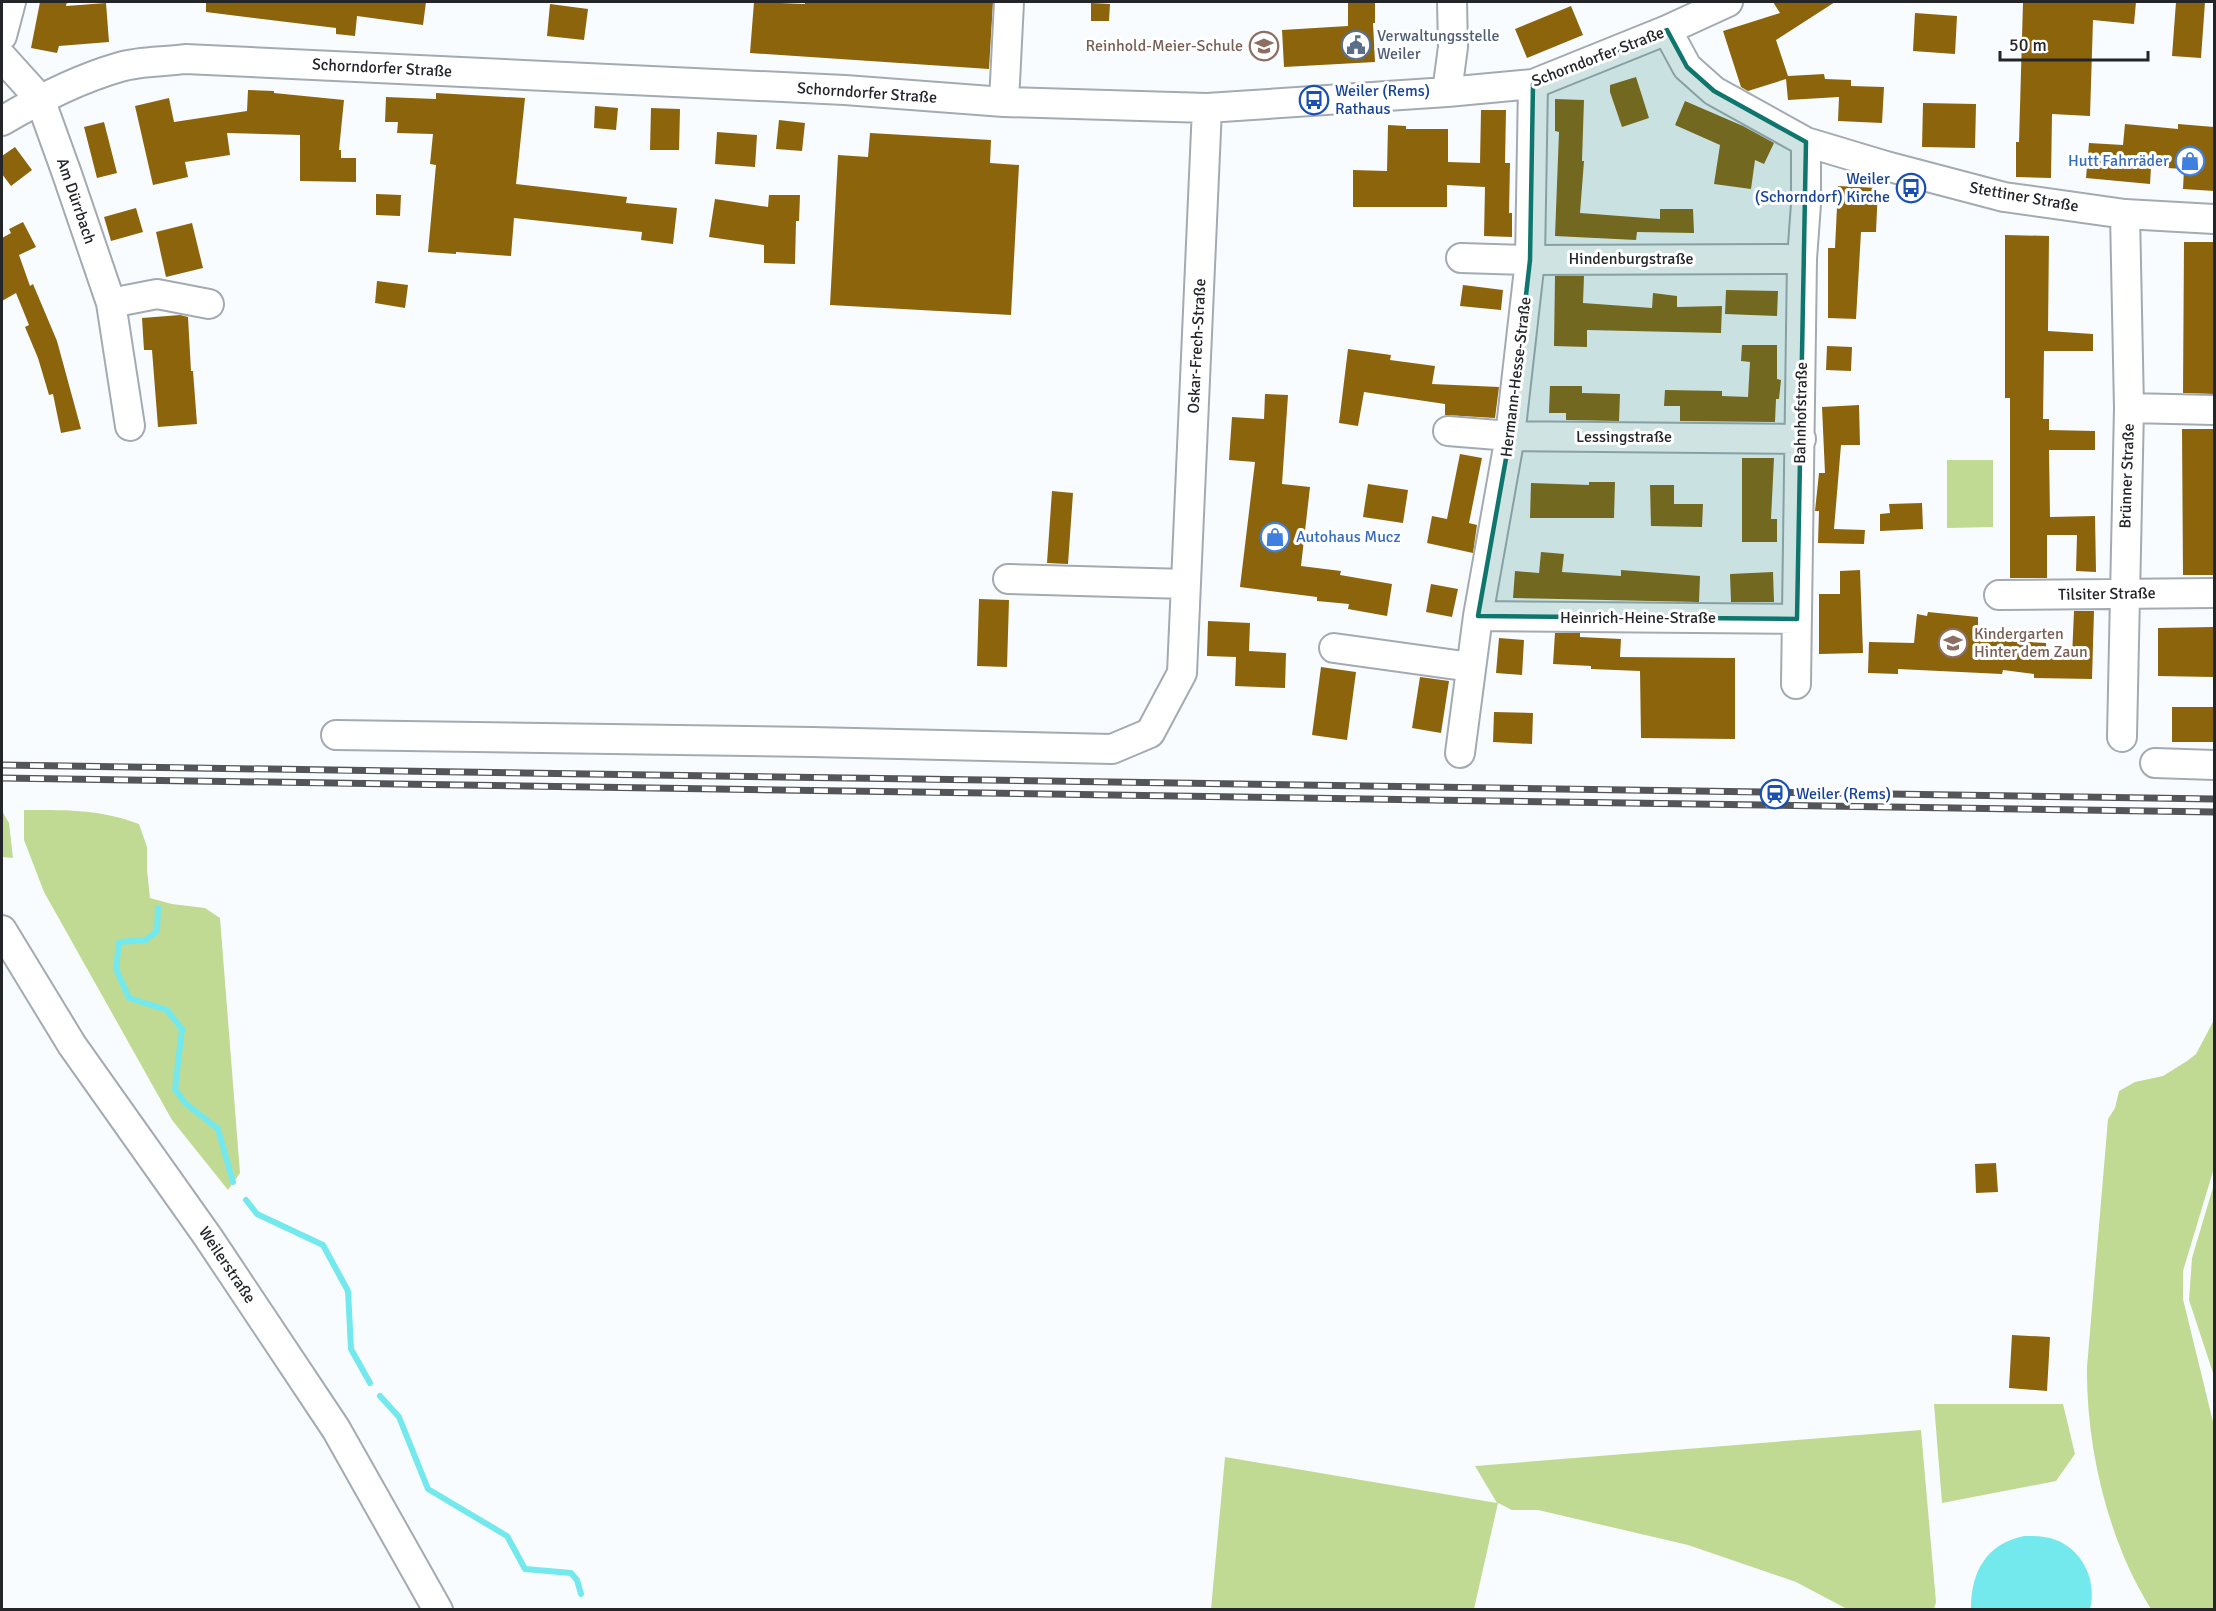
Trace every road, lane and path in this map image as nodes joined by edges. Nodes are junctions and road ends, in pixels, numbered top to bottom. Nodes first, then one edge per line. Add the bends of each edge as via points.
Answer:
1 (11, 2) edge
2 (1009, 2) edge
3 (1452, 2) edge
4 (1728, 2) edge
5 (1667, 30) junction
6 (2, 36) edge
7 (2, 57) edge
8 (1533, 84) junction
9 (1447, 92) junction
10 (40, 99) junction
11 (1004, 102) junction
12 (1207, 108) junction
13 (2, 121) edge
14 (1806, 142) junction
15 (2125, 214) junction
16 (2214, 219) edge
17 (1461, 258) dead end
18 (1802, 259) junction
19 (1530, 260) junction
20 (111, 303) junction
21 (209, 304) dead end
22 (2129, 408) junction
23 (2214, 410) edge
24 (130, 426) dead end
25 (1448, 431) dead end
26 (1510, 436) junction
27 (1801, 438) junction
28 (1008, 579) dead end
29 (1186, 584) junction
30 (2124, 593) junction
31 (2214, 593) edge
32 (1999, 595) dead end
33 (1478, 616) junction
34 (1797, 619) junction
35 (1334, 648) dead end
36 (1471, 667) junction
37 (1796, 684) dead end
38 (336, 735) dead end
39 (2122, 738) dead end
40 (1460, 753) dead end
41 (2155, 763) dead end
42 (2214, 765) edge
43 (4, 941) edge
44 (438, 1610) edge

1 - 6 street
2 - 11 street
3 - 9 street via 1453,47
4 - 5 street, Schorndorfer Straße
5 - 8 street, Schorndorfer Straße
5 - 14 street, Stettiner Straße via 1688,67 1714,91
7 - 10 street
8 - 9 street, Schorndorfer Straße
8 - 19 street, Hermann-Hesse-Straße
9 - 12 street, Schorndorfer Straße
10 - 11 street, Schorndorfer Straße via 122,66 185,59 833,90
10 - 13 street, Schorndorfer Straße
10 - 20 street, Am Dürrbach
11 - 12 street, Schorndorfer Straße
12 - 29 street, Oskar-Frech-Straße
14 - 15 street, Stettiner Straße via 1993,195
14 - 18 street, Bahnhofstraße
15 - 16 street, Stettiner Straße
15 - 22 street, Brünner Straße
17 - 19 street, Hindenburgstraße
18 - 19 street, Hindenburgstraße
18 - 27 street, Bahnhofstraße
19 - 26 street, Hermann-Hesse-Straße
20 - 21 street via 157,294
20 - 24 street, Am Dürrbach
22 - 23 street
22 - 30 street, Brünner Straße
25 - 26 street, Lessingstraße
26 - 27 street, Lessingstraße
26 - 33 street, Hermann-Hesse-Straße
27 - 34 street, Bahnhofstraße
28 - 29 street
29 - 38 street, Oskar-Frech-Straße via 1182,673 1150,733 1112,749
30 - 31 street, Tilsiter Straße
30 - 32 street, Tilsiter Straße
30 - 39 street, Brünner Straße
33 - 34 street, Heinrich-Heine-Straße
33 - 36 street, Hermann-Hesse-Straße
34 - 37 street, Bahnhofstraße
35 - 36 street
36 - 40 street, Hermann-Hesse-Straße
41 - 42 street
43 - 44 street, Weilerstraße via 336,1429

